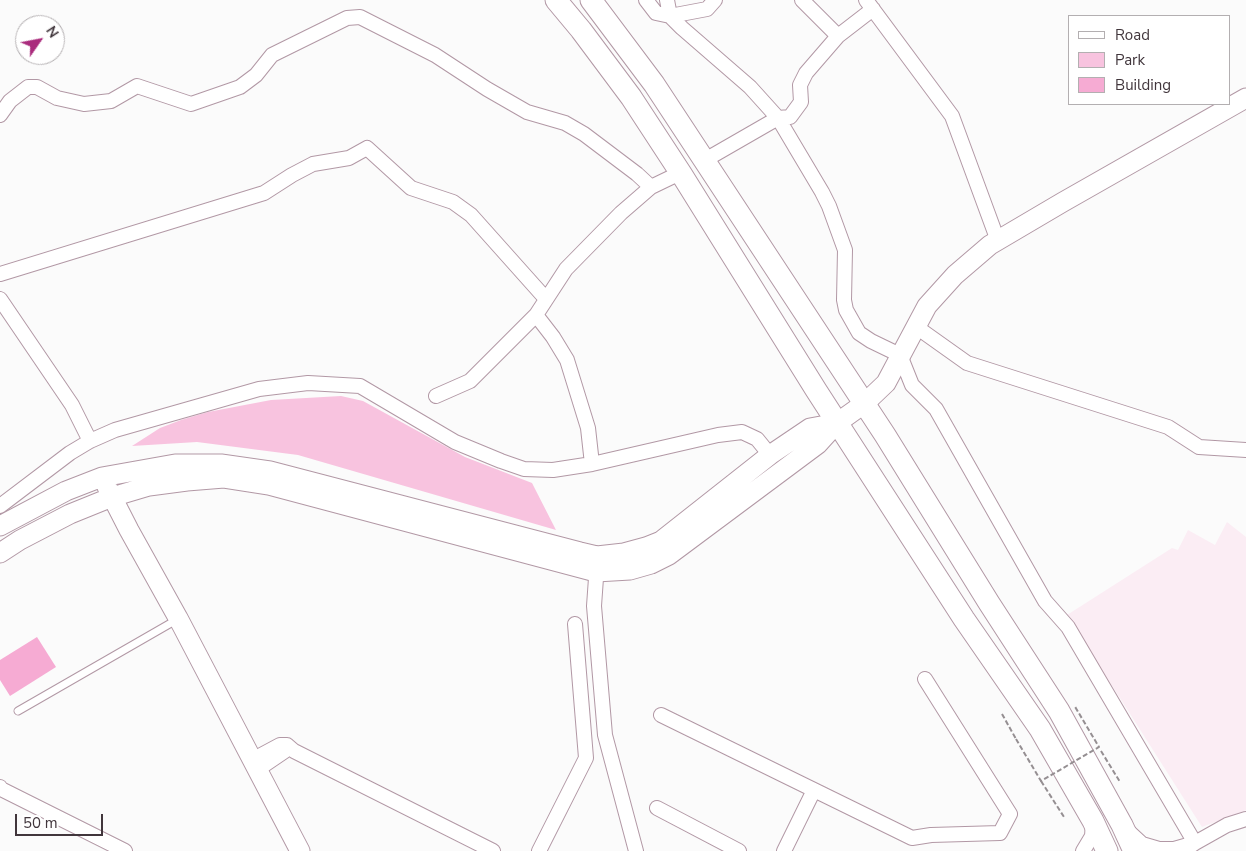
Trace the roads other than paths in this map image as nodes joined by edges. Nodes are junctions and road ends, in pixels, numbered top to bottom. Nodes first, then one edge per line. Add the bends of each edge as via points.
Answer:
1 (556, 0) edge
2 (591, 0) edge
3 (646, 0) edge
4 (667, 0) edge
5 (715, 0) edge
6 (802, 0) edge
7 (869, 4) edge
8 (670, 16) junction
9 (838, 36) junction
10 (1246, 98) edge
11 (0, 115) edge
12 (778, 118) junction
13 (705, 160) junction
14 (680, 173) junction
15 (651, 187) junction
16 (998, 241) junction
17 (0, 274) edge
18 (0, 299) edge
19 (546, 299) junction
20 (536, 315) junction
21 (915, 326) junction
22 (900, 355) junction
23 (436, 396) dead end
24 (865, 403) junction
25 (837, 423) junction
26 (90, 441) junction
27 (1246, 450) edge
28 (770, 455) junction
29 (592, 464) junction
30 (102, 477) junction
31 (112, 497) junction
32 (0, 506) edge
33 (0, 526) edge
34 (0, 553) edge
35 (597, 564) junction
36 (178, 618) junction
37 (575, 624) dead end
38 (925, 679) dead end
39 (18, 711) dead end
40 (662, 716) dead end
41 (254, 765) junction
42 (0, 787) edge
43 (814, 790) junction
44 (656, 808) dead end
45 (1246, 819) edge
46 (1093, 821) junction
47 (1122, 825) junction
48 (1195, 842) junction
49 (912, 844) edge
50 (124, 851) edge
51 (300, 851) edge
52 (493, 851) edge
53 (539, 851) edge
54 (636, 851) edge
55 (740, 851) edge
56 (784, 851) edge
57 (1083, 851) edge
58 (1107, 851) edge
59 (1134, 851) edge
60 (1183, 851) edge

1 - 14 main road via 631,97
2 - 13 main road via 654,84
3 - 8 street via 656,14
4 - 8 street
5 - 8 street via 706,9
6 - 9 street
7 - 9 street
7 - 16 street via 952,116
8 - 12 street via 750,86
9 - 12 street via 806,73 800,85 801,102 790,117
10 - 16 main road
11 - 15 street via 10,101 28,87 37,87 57,98 84,104 111,101 138,86 191,104 240,87 256,75 272,55 347,18 360,16 434,55 486,90 527,112 565,123 584,134
12 - 13 street
12 - 22 street via 822,192 845,250 846,310 859,333
13 - 24 main road
14 - 15 street
14 - 25 main road
15 - 19 street via 566,269
16 - 21 main road via 955,274 927,306
17 - 19 street via 264,193 313,164 348,158 367,148 411,188 453,202 471,215
18 - 26 street via 72,405
19 - 20 street
20 - 23 street via 470,380
20 - 29 street via 567,360 588,428
21 - 22 main road
21 - 27 street via 967,363 1168,427 1199,447
22 - 24 main road via 886,383
22 - 48 street via 912,385 936,409 1045,601 1068,627
24 - 25 main road
24 - 47 main road via 1059,710
25 - 28 main road via 810,428
25 - 35 main road via 818,444 669,555 630,570
25 - 46 main road via 964,619 1040,728
26 - 29 street via 115,430 259,389 308,383 360,386 455,442 524,469 553,470
26 - 32 street
28 - 29 street via 757,439 742,432
28 - 35 main road via 661,541
30 - 31 main road
30 - 33 main road via 66,491
30 - 35 main road via 175,464 221,464 270,471 570,550
31 - 34 main road via 70,514
31 - 35 main road via 149,486 224,478 269,485
31 - 36 main road
35 - 54 street via 594,606 605,735
36 - 39 lane
36 - 41 main road
37 - 53 street via 586,758
38 - 49 street via 1010,814 1000,832 931,834
40 - 43 street
41 - 51 main road
41 - 52 street via 280,745 287,745
42 - 50 street
43 - 49 street
43 - 56 street
44 - 55 street
45 - 48 street
46 - 57 street via 1092,836
46 - 58 main road
47 - 48 street via 1142,844 1158,849 1174,849
47 - 59 main road
48 - 60 street

